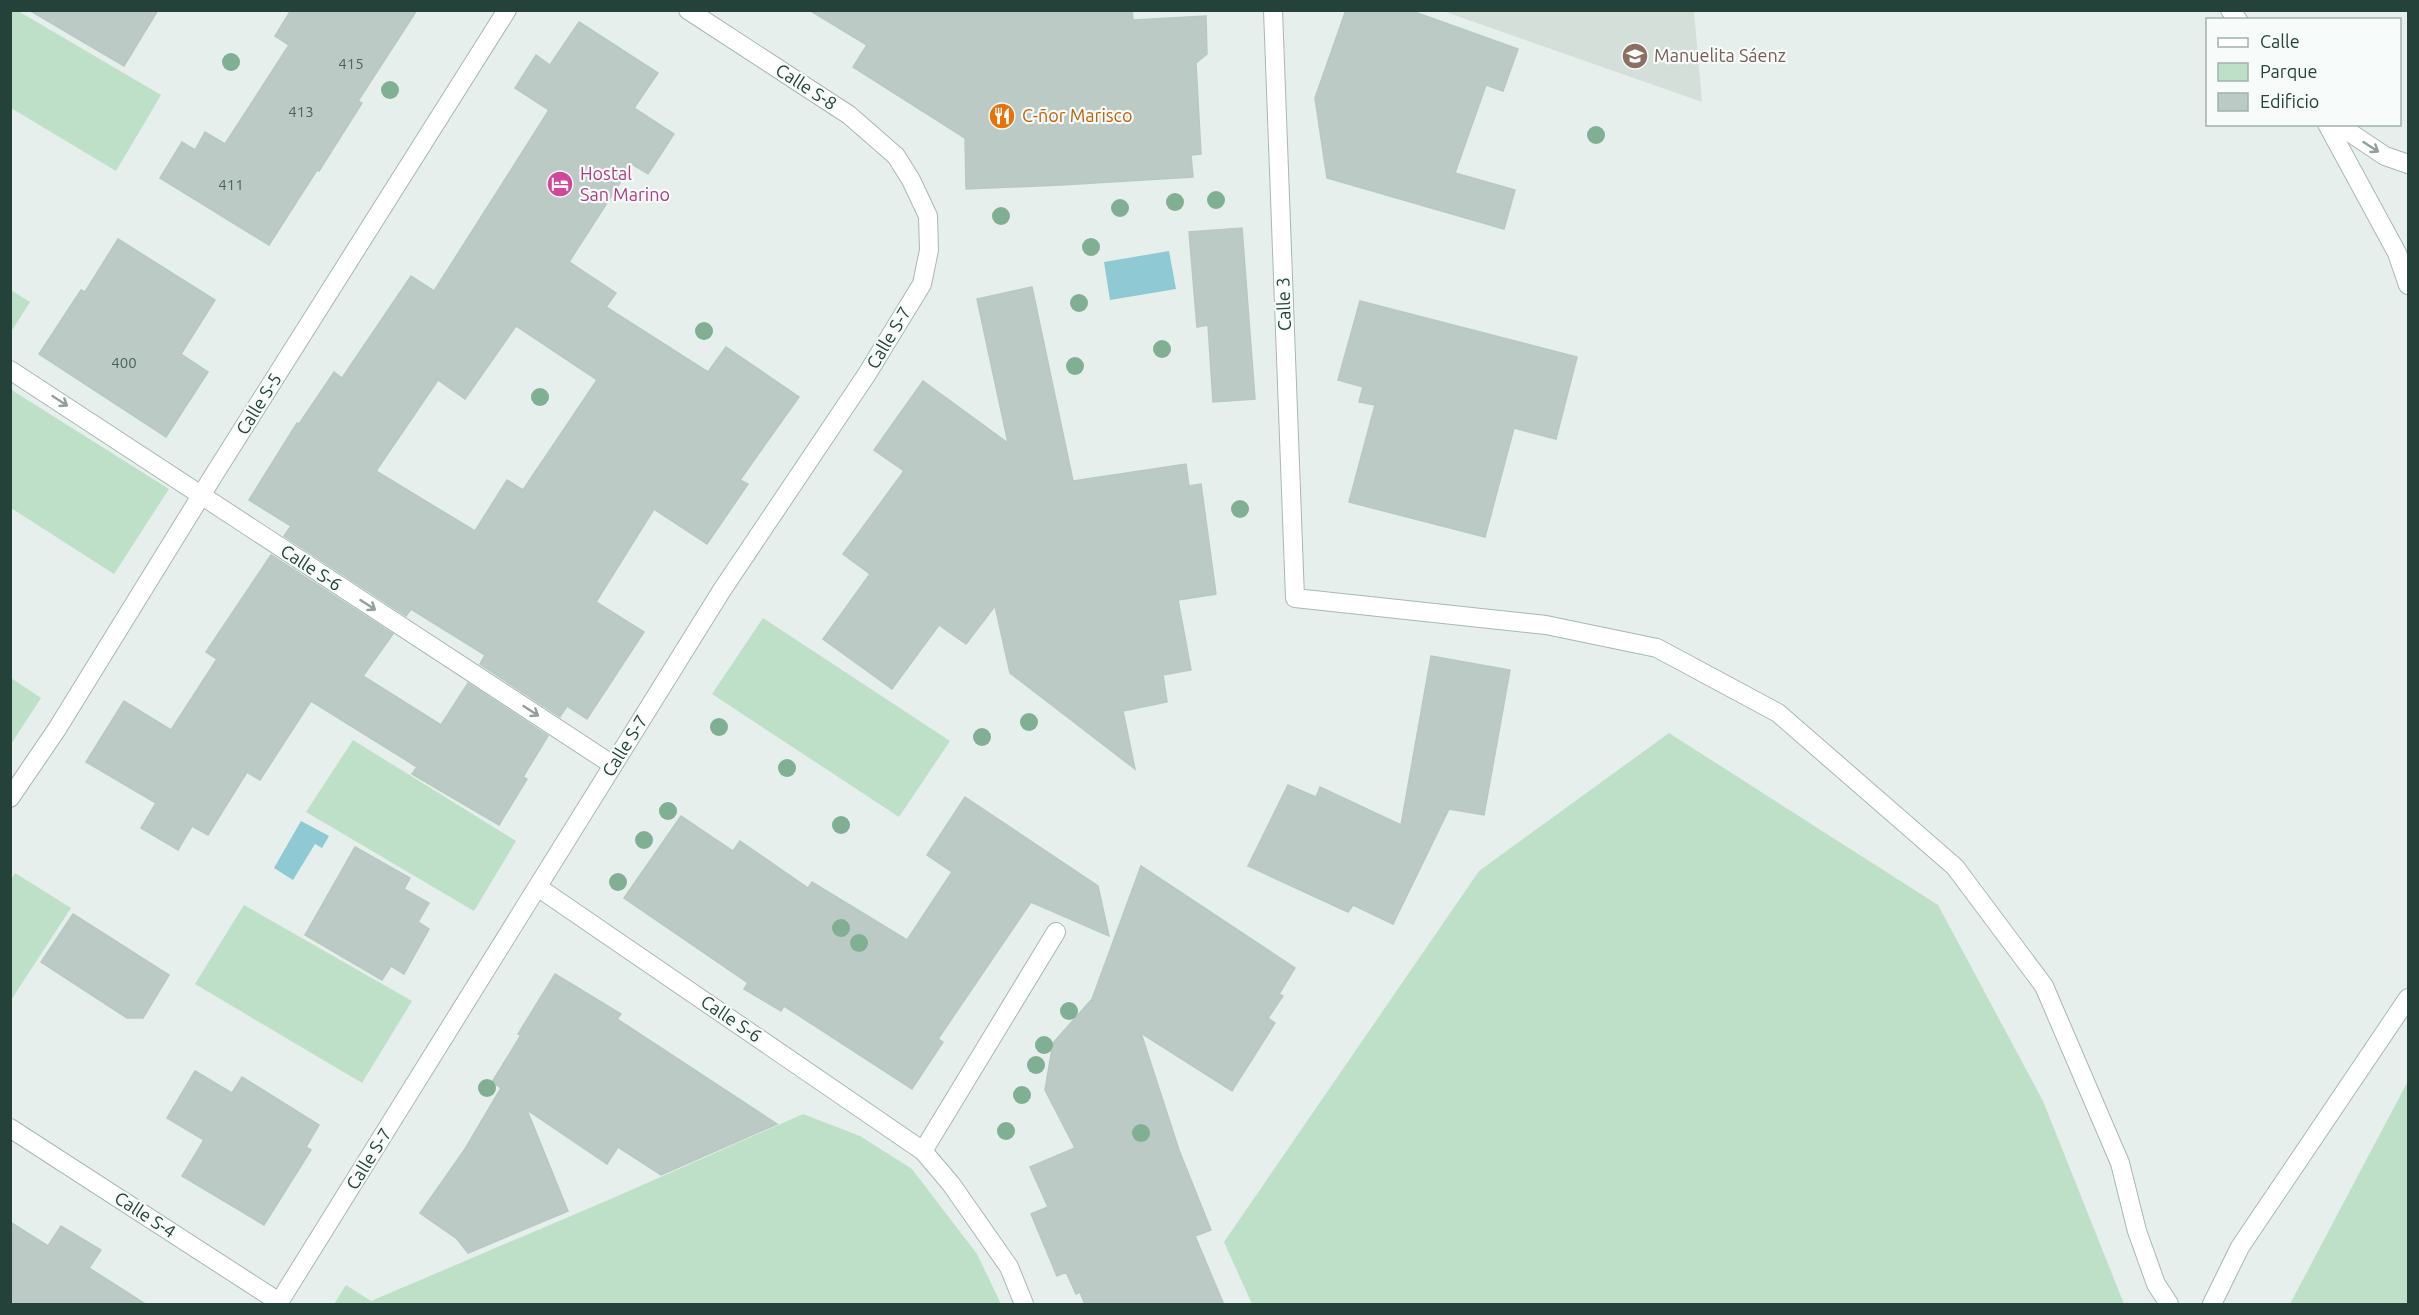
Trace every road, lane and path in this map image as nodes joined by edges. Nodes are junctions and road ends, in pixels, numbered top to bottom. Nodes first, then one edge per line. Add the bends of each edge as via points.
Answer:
1 (507, 10) edge
2 (688, 10) edge
3 (1273, 10) edge
4 (2328, 126) edge
5 (2340, 126) edge
6 (2409, 164) edge
7 (911, 180) joint
8 (2409, 285) edge
9 (10, 370) edge
10 (203, 494) junction
11 (613, 765) junction
12 (10, 798) edge
13 (539, 888) junction
14 (1056, 932) dead end
15 (2409, 998) edge
16 (10, 1128) edge
17 (923, 1150) junction
18 (279, 1304) edge
19 (1024, 1305) edge
20 (2169, 1305) edge
21 (2212, 1305) edge

1 - 10 street, Calle S-5
2 - 7 street, Calle S-8 via 849,115 896,156
3 - 20 street, Calle 3 via 1295,598 1546,625 1657,648 1778,713 1955,867 2044,986 2120,1163 2137,1231 2156,1284
4 - 8 street via 2397,253
5 -> 6 street via 2385,156
7 - 11 street, Calle S-7 via 927,216 929,250 922,284
9 -> 10 street, Calle S-6
10 -> 11 street, Calle S-6
10 - 12 street, Calle S-5
11 - 13 street, Calle S-7
13 - 17 street, Calle S-6
13 - 18 street, Calle S-7
14 - 17 street
15 - 21 street via 2241,1247
16 - 18 street, Calle S-4
17 - 19 street, Calle S-6 via 1009,1268

